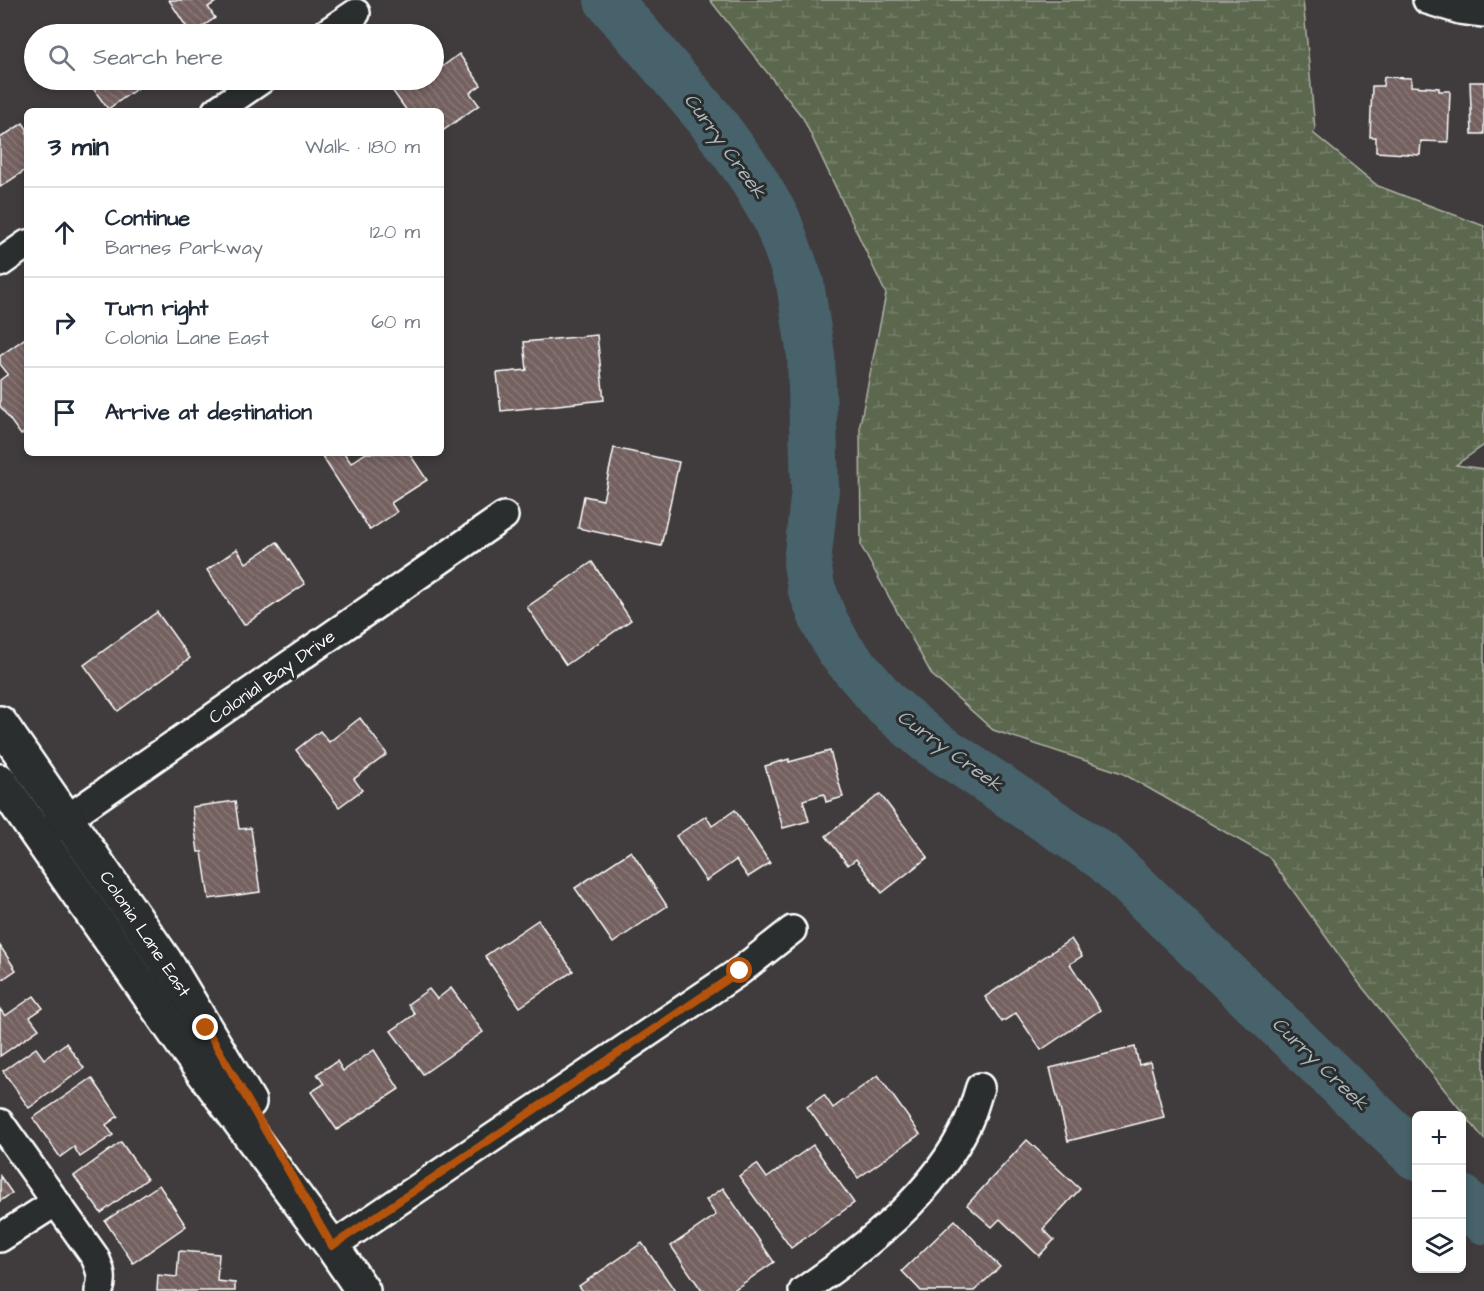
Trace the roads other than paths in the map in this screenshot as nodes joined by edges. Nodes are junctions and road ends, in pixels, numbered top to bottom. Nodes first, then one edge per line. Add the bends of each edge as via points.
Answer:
1 (1427, 0) edge
2 (356, 13) dead end
3 (1484, 13) edge
4 (340, 24) edge
5 (246, 90) edge
6 (220, 108) edge
7 (24, 246) edge
8 (0, 263) edge
9 (504, 516) dead end
10 (0, 723) edge
11 (0, 781) edge
12 (68, 819) junction
13 (40, 838) junction
14 (792, 930) dead end
15 (980, 1087) dead end
16 (0, 1123) edge
17 (56, 1202) junction
18 (0, 1238) edge
19 (332, 1246) junction
20 (100, 1287) edge
21 (363, 1291) edge
22 (803, 1291) edge

1 - 3 street
2 - 4 street
5 - 6 street
7 - 8 street
9 - 12 street, Colonial Bay Drive
10 - 12 street, Colonia Lane East
11 - 13 street, Colonia Lane East
12 - 13 street, Colonial Bay Drive
12 - 19 street, Colonia Lane East via 165,961
13 - 19 street, Colonia Lane East via 187,1050
14 - 19 street via 740,971
15 - 22 street via 968,1122 952,1150 914,1199 872,1239
16 - 17 street
17 - 18 street
17 - 20 street via 95,1257
19 - 21 street, Colonia Lane East

